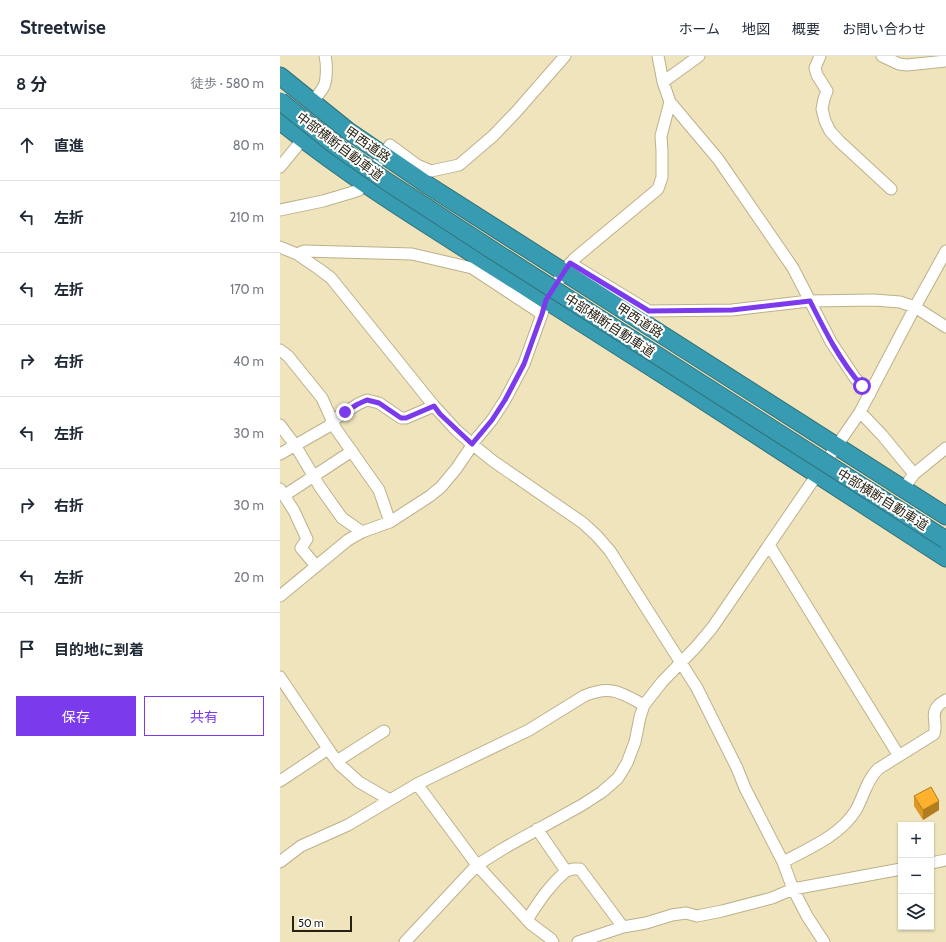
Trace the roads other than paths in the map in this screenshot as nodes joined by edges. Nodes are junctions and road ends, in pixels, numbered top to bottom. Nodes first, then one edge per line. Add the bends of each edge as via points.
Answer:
1 (325, 56) edge
2 (565, 56) edge
3 (658, 56) edge
4 (699, 56) edge
5 (820, 56) edge
6 (882, 56) edge
7 (923, 60) edge
8 (946, 61) edge
9 (280, 76) edge
10 (663, 82) junction
11 (280, 101) edge
12 (312, 102) junction
13 (670, 102) junction
14 (280, 109) edge
15 (280, 121) edge
16 (303, 139) junction
17 (384, 155) junction
18 (280, 167) edge
19 (364, 183) junction
20 (891, 189) dead end
21 (280, 210) edge
22 (280, 247) edge
23 (946, 251) edge
24 (297, 254) junction
25 (567, 267) junction
26 (810, 301) junction
27 (544, 307) junction
28 (915, 307) junction
29 (946, 327) edge
30 (280, 350) edge
31 (870, 394) junction
32 (434, 406) junction
33 (860, 412) junction
34 (332, 421) junction
35 (280, 425) edge
36 (472, 444) junction
37 (295, 445) junction
38 (837, 446) junction
39 (946, 448) edge
40 (352, 451) junction
41 (280, 454) edge
42 (818, 474) junction
43 (914, 474) junction
44 (313, 476) junction
45 (904, 488) junction
46 (282, 492) edge
47 (946, 516) edge
48 (390, 522) junction
49 (362, 532) junction
50 (946, 540) edge
51 (769, 545) junction
52 (946, 547) edge
53 (946, 558) edge
54 (316, 566) junction
55 (280, 596) edge
56 (682, 663) junction
57 (280, 677) edge
58 (946, 700) edge
59 (644, 705) junction
60 (384, 731) dead end
61 (328, 749) junction
62 (899, 756) junction
63 (337, 761) junction
64 (280, 781) edge
65 (417, 784) junction
66 (390, 800) junction
67 (538, 829) junction
68 (946, 860) edge
69 (280, 862) edge
70 (783, 862) junction
71 (934, 862) edge
72 (478, 864) junction
73 (898, 870) edge
74 (566, 871) junction
75 (793, 889) junction
76 (528, 920) junction
77 (623, 927) junction
78 (405, 942) edge
79 (553, 942) edge
80 (578, 942) edge
81 (824, 942) edge

1 - 12 street via 324,85
2 - 17 street via 493,136 460,164 431,171 417,165 390,145
3 - 10 street
4 - 10 street
5 - 20 street via 815,68 827,91 822,109 830,131
6 - 7 street via 907,65
7 - 8 street
9 - 12 highway, 甲西道路
10 - 13 street
11 - 50 highway, 中部横断自動車道, bridge via 336,146 386,181
12 - 17 highway, 甲西道路
13 - 25 street via 661,136 662,177 658,189
13 - 26 street via 718,159 793,268
14 - 52 highway, 中部横断自動車道 via 381,185
15 - 16 highway
16 - 18 street
16 - 19 highway
17 - 19 street
17 - 25 highway, 甲西道路 via 426,184
19 - 21 street via 359,190 350,193
19 - 27 highway
22 - 24 street
23 - 28 street
24 - 27 street via 304,251 412,254 472,268
24 - 32 street via 331,278
25 - 26 street via 649,311 732,310
25 - 27 street
25 - 38 highway, 甲西道路
26 - 28 street via 874,300 900,302
26 - 31 street via 831,342 855,378
27 - 36 street via 524,364 505,400
27 - 42 highway
28 - 29 street
28 - 31 street
30 - 34 street via 288,356 322,398
31 - 33 street
32 - 34 street via 401,418 379,403 367,400
32 - 36 street
33 - 38 street
33 - 43 street
34 - 37 street via 329,426
34 - 40 street
35 - 37 street
36 - 48 street via 441,487
36 - 56 street via 583,523 597,536 610,551
37 - 41 street
37 - 44 street
38 - 42 street
38 - 45 highway, 甲西道路
39 - 43 street
40 - 44 street
40 - 48 street via 379,490
42 - 51 street
42 - 53 highway
43 - 45 street
44 - 46 street
44 - 49 street via 342,518
45 - 47 highway, 甲西道路
46 - 54 street via 307,539 301,548
48 - 49 street
49 - 54 street
51 - 56 street via 712,628
51 - 62 street
54 - 55 street
56 - 59 street via 662,682
56 - 70 street via 700,694
57 - 61 street
58 - 62 street via 934,711 934,734
59 - 65 street via 613,690 594,692 529,730
59 - 67 street via 635,742 618,778 582,805
60 - 63 street
61 - 63 street
61 - 64 street
62 - 70 street via 872,775 849,820 818,844
63 - 66 street via 359,782
65 - 66 street
65 - 72 street
66 - 69 street via 348,825 302,846
67 - 72 street
67 - 74 street
68 - 71 street
70 - 75 street
72 - 76 street
72 - 78 street
73 - 75 street
74 - 76 street via 545,892
74 - 77 street via 580,869
75 - 77 street via 772,898 722,911 697,916 686,913 672,915
75 - 81 street
76 - 79 street
77 - 80 street

